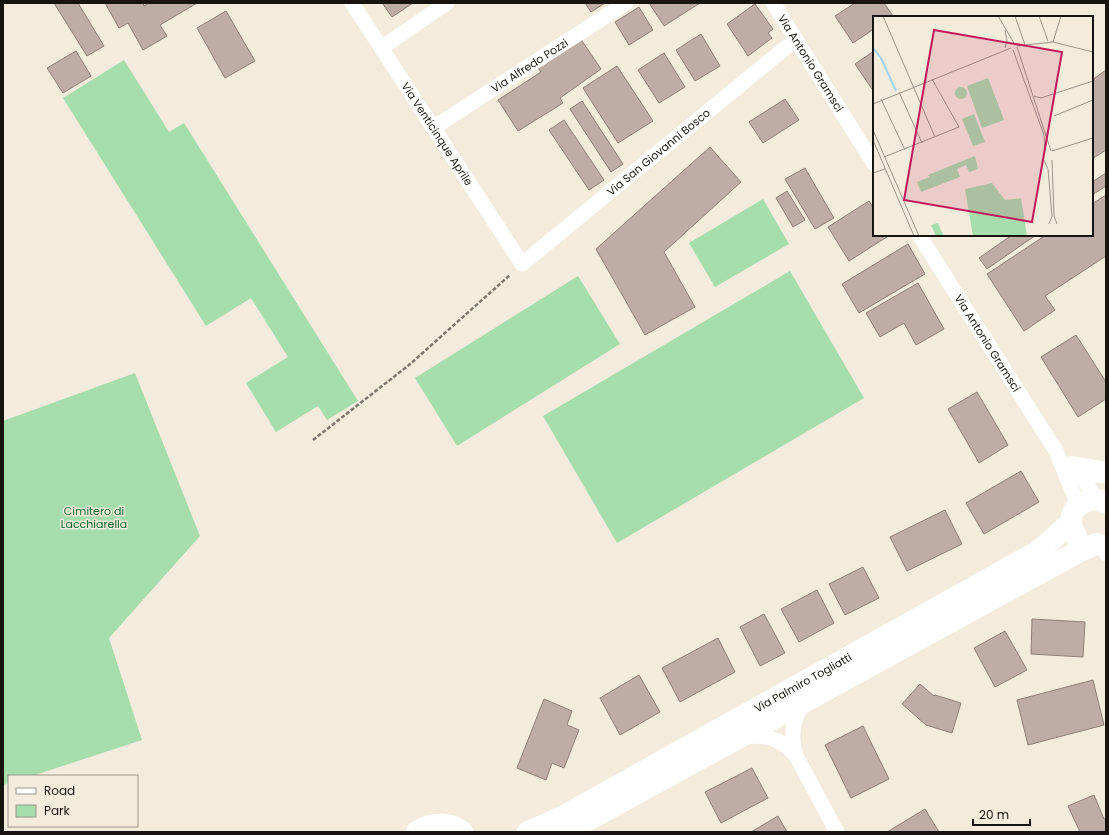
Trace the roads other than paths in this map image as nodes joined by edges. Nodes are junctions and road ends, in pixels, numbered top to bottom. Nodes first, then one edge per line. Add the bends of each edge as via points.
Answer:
1 (352, 3) edge
2 (447, 3) edge
3 (626, 3) edge
4 (773, 3) edge
5 (795, 40) junction
6 (381, 48) junction
7 (433, 128) junction
8 (873, 162) edge
9 (920, 236) edge
10 (522, 264) joint
11 (1056, 451) junction
12 (1072, 467) junction
13 (1106, 472) edge
14 (1092, 503) edge
15 (1103, 545) edge
16 (805, 702) junction
17 (739, 738) junction
18 (796, 756) junction
19 (417, 832) edge
20 (462, 832) edge
21 (528, 832) edge
22 (566, 832) edge
23 (837, 832) edge

1 - 6 street, Via Venticinque Aprile
2 - 6 street
3 - 7 street, Via Alfredo Pozzi
4 - 5 street, Via Antonio Gramsci
5 - 8 street, Via Antonio Gramsci
5 - 10 street, Via San Giovanni Bosco
6 - 7 street, Via Venticinque Aprile
7 - 10 street, Via Venticinque Aprile
9 - 11 street, Via Antonio Gramsci
11 - 12 street, Via Antonio Gramsci
11 - 14 street, Via Antonio Gramsci
12 - 13 street
12 - 14 street, Via Antonio Gramsci via 1090,487
14 - 15 street via 1072,528 1084,542
14 - 21 street, Via Palmiro Togliatti via 1037,552 564,816
15 - 16 street, Via Palmiro Togliatti via 1078,552
16 - 17 street, Via Palmiro Togliatti
16 - 18 street via 799,709 793,728
17 - 18 street via 772,738 789,747
17 - 22 street, Via Palmiro Togliatti
18 - 23 street
19 - 20 street via 435,824 447,825

